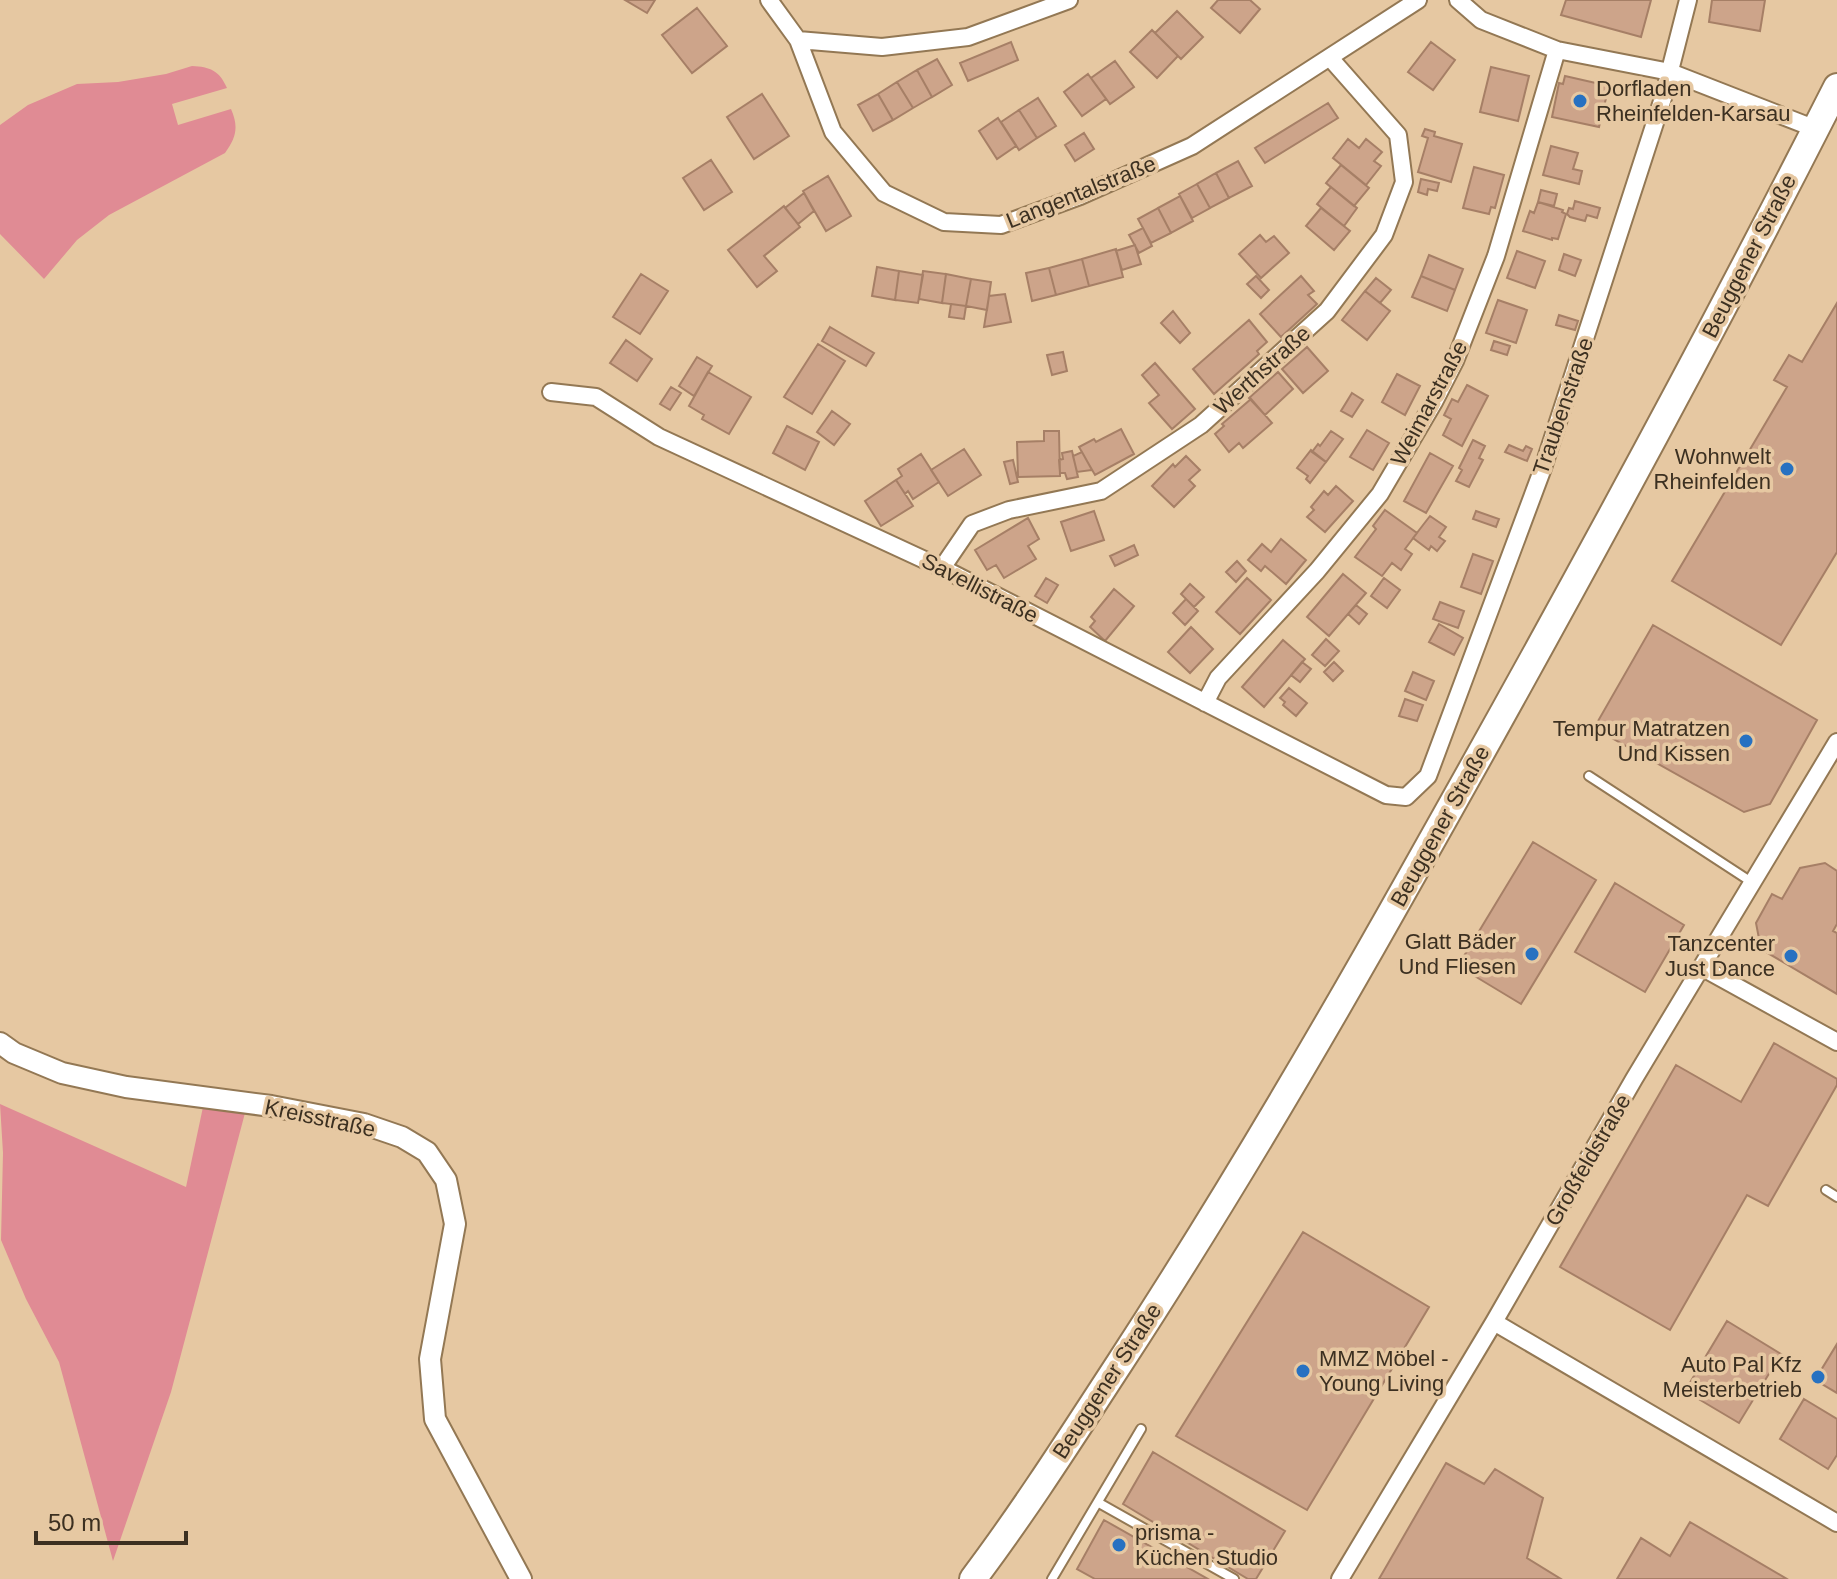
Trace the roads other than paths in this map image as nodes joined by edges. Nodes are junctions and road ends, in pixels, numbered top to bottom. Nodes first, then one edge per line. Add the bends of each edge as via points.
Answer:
1 (769, 0) edge
2 (1069, 0) edge
3 (1418, 0) edge
4 (1458, 0) edge
5 (1688, 0) edge
6 (798, 40) junction
7 (1557, 50) junction
8 (1331, 59) junction
9 (1670, 72) junction
10 (1837, 87) edge
11 (1816, 129) junction
12 (551, 392) dead end
13 (942, 568) junction
14 (1205, 703) junction
15 (1837, 742) edge
16 (1589, 776) dead end
17 (1406, 797) joint
18 (1754, 883) junction
19 (1703, 968) junction
20 (1837, 1042) edge
21 (0, 1043) edge
22 (1826, 1190) dead end
23 (1837, 1197) edge
24 (1494, 1322) junction
25 (1141, 1429) dead end
26 (1099, 1503) junction
27 (1837, 1523) edge
28 (521, 1579) edge
29 (973, 1579) edge
30 (1052, 1579) edge
31 (1234, 1579) edge
32 (1340, 1579) edge

1 - 6 street, Langentalstraße
2 - 6 street via 968,37 882,47
3 - 8 street, Langentalstraße
4 - 7 street via 1481,20
5 - 9 street, Traubenstraße
6 - 8 street, Langentalstraße via 833,132 884,193 944,222 1001,225 1192,146
7 - 9 street
7 - 14 street, Weimarstraße via 1496,256 1434,402 1380,494 1218,678
8 - 13 street, Werthstraße via 1398,135 1404,182 1384,235 1327,311 1189,433 1101,491 1009,510 972,524
9 - 11 street
9 - 17 street, Traubenstraße via 1543,468 1428,776
10 - 11 main road, Beuggener Straße
11 - 29 main road, Beuggener Straße via 1507,707 1300,1074 1175,1278
12 - 13 street, Savellistraße via 596,397 659,437
13 - 14 street, Savellistraße
14 - 17 street, Savellistraße via 1386,795
15 - 18 street, Großfeldstraße
16 - 18 lane
18 - 19 street, Großfeldstraße
19 - 20 street
19 - 24 street, Großfeldstraße
21 - 28 street, Kreisstraße via 62,1073 364,1124 427,1152 446,1180 455,1224 430,1359 435,1419
22 - 23 lane
24 - 27 street
24 - 32 street, Großfeldstraße
25 - 26 lane
26 - 30 lane
26 - 31 lane

